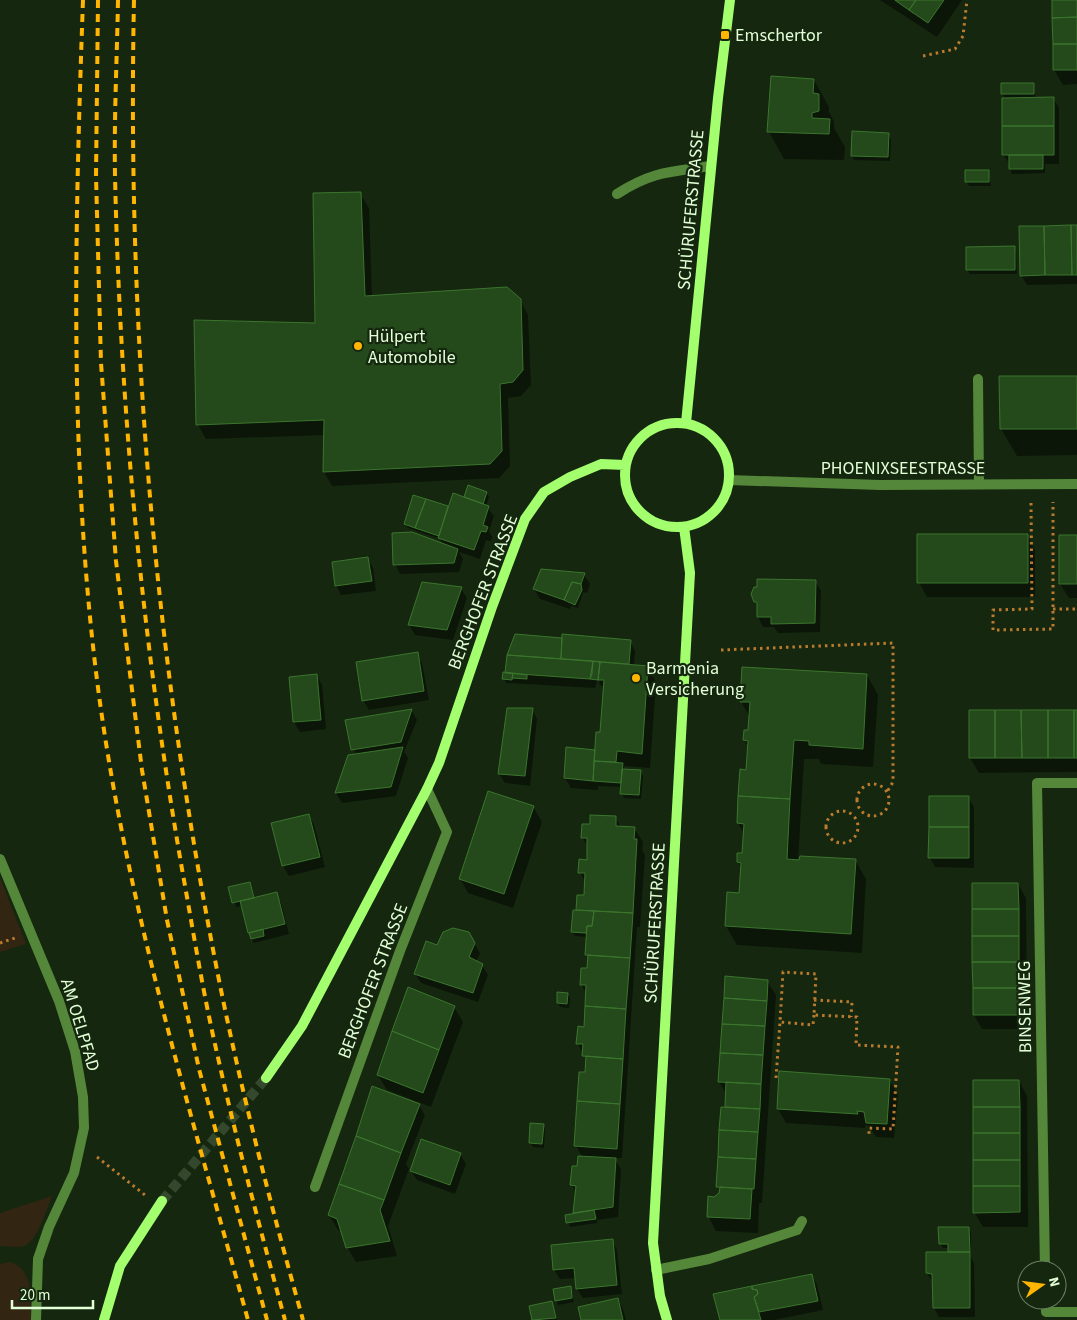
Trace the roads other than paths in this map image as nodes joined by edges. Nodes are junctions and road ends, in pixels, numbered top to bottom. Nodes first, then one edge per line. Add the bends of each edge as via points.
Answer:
1 (730, 0) edge
2 (711, 166) junction
3 (617, 194) dead end
4 (978, 379) dead end
5 (686, 423) junction
6 (625, 466) junction
7 (729, 480) junction
8 (978, 484) junction
9 (1077, 484) edge
10 (684, 527) junction
11 (1077, 783) edge
12 (427, 788) junction
13 (0, 859) edge
14 (266, 1078) tunnel mouth
15 (315, 1187) dead end
16 (162, 1201) tunnel mouth
17 (802, 1221) dead end
18 (1045, 1260) edge
19 (656, 1270) junction
20 (1046, 1310) edge
21 (1077, 1312) edge
22 (36, 1320) edge
23 (104, 1320) edge
24 (667, 1320) edge

1 - 2 main road, SCHÜRUFERSTRASSE
2 - 3 street via 657,173
2 - 5 main road, SCHÜRUFERSTRASSE
4 - 8 street
5 - 6 main road via 670,423 648,432 631,450
5 - 7 main road via 701,428 714,438 723,450
6 - 10 main road via 625,482 639,511 652,521
6 - 12 main road, BERGHOFER STRASSE via 601,464 570,477 544,492 525,520 439,763
7 - 8 street, PHOENIXSEESTRASSE via 791,484
7 - 10 main road via 724,497 714,511 701,522
8 - 9 street, PHOENIXSEESTRASSE
10 - 19 main road, SCHÜRUFERSTRASSE via 690,573 655,1195 653,1243
11 - 18 street, BINSENWEG via 1037,783
12 - 14 main road, BERGHOFER STRASSE via 311,1010
12 - 15 street, BERGHOFER STRASSE via 447,832 400,951
13 - 22 street, AM OELPFAD via 59,1001 75,1051 83,1097 84,1128 74,1173 38,1259
16 - 23 main road via 120,1266
17 - 19 street via 797,1230 709,1258
19 - 24 main road, SCHÜRUFERSTRASSE
20 - 21 street

